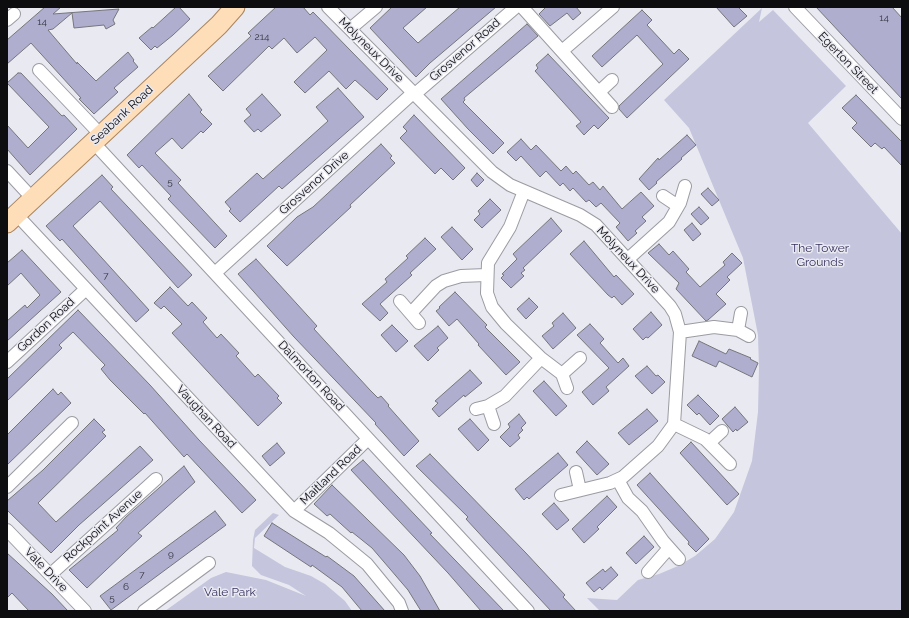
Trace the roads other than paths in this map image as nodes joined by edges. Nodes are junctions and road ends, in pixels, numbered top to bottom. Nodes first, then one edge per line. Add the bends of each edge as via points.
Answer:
1 (235, 7) edge
2 (328, 7) edge
3 (376, 7) edge
4 (516, 7) edge
5 (522, 7) edge
6 (613, 7) edge
7 (795, 7) edge
8 (350, 29) junction
9 (562, 51) junction
10 (39, 70) dead end
11 (612, 80) dead end
12 (599, 92) junction
13 (414, 93) junction
14 (612, 107) dead end
15 (902, 119) edge
16 (97, 138) junction
17 (7, 171) edge
18 (685, 186) dead end
19 (524, 191) junction
20 (663, 196) dead end
21 (33, 199) junction
22 (678, 206) junction
23 (11, 219) edge
24 (628, 259) junction
25 (215, 273) junction
26 (486, 275) junction
27 (86, 289) junction
28 (400, 301) dead end
29 (411, 313) junction
30 (741, 313) dead end
31 (419, 323) dead end
32 (738, 330) junction
33 (680, 332) junction
34 (750, 336) dead end
35 (541, 358) junction
36 (580, 358) dead end
37 (7, 362) edge
38 (562, 374) junction
39 (567, 388) dead end
40 (72, 423) dead end
41 (494, 424) dead end
42 (674, 424) junction
43 (722, 431) dead end
44 (368, 439) junction
45 (709, 443) junction
46 (730, 464) dead end
47 (576, 472) dead end
48 (156, 479) dead end
49 (618, 480) junction
50 (7, 487) edge
51 (580, 490) junction
52 (561, 495) dead end
53 (294, 511) junction
54 (7, 530) edge
55 (669, 548) junction
56 (679, 559) dead end
57 (209, 563) dead end
58 (648, 572) dead end
59 (51, 574) junction
60 (85, 611) edge
61 (144, 611) edge
62 (402, 611) edge
63 (528, 611) edge

1 - 16 main road, Seabank Road via 219,25
2 - 8 street, Molyneux Drive
3 - 8 street
4 - 13 street, Grosvenor Road
5 - 9 street
6 - 9 street
7 - 15 street, Egerton Street
8 - 13 street, Molyneux Drive
9 - 12 street
10 - 16 street, Dalmorton Road
11 - 12 street
12 - 14 street
13 - 19 street, Molyneux Drive via 492,172
13 - 25 street, Grosvenor Drive
16 - 21 main road, Seabank Road
16 - 25 street, Dalmorton Road
17 - 21 street
18 - 22 street
19 - 24 street, Molyneux Drive via 580,215 596,225
19 - 26 street via 510,227 488,263
20 - 22 street
21 - 23 main road, Seabank Road
22 - 24 street via 669,222
23 - 27 street, Vaughan Road
24 - 33 street, Molyneux Drive via 670,306
25 - 44 street, Dalmorton Road
26 - 29 street via 461,276 444,281
26 - 35 street via 487,293 492,307
27 - 37 street, Gordon Road
27 - 53 street, Vaughan Road
28 - 29 street
29 - 31 street
30 - 32 street
32 - 33 street via 714,327
32 - 34 street
33 - 42 street, Molyneux Drive
35 - 38 street
35 - 41 street via 505,396 482,407
36 - 38 street
38 - 39 street
40 - 50 street
42 - 45 street
42 - 49 street via 658,446
43 - 45 street
44 - 53 street, Maitland Road
44 - 63 street, Dalmorton Road
45 - 46 street
47 - 51 street
48 - 59 street, Rockpoint Avenue
49 - 51 street
49 - 55 street via 628,498 642,511
51 - 52 street
53 - 62 street, Vaughan Road via 329,532 367,564 399,603
54 - 59 street, Vale Drive
55 - 56 street
55 - 58 street
57 - 61 street
59 - 60 street, Vale Drive

